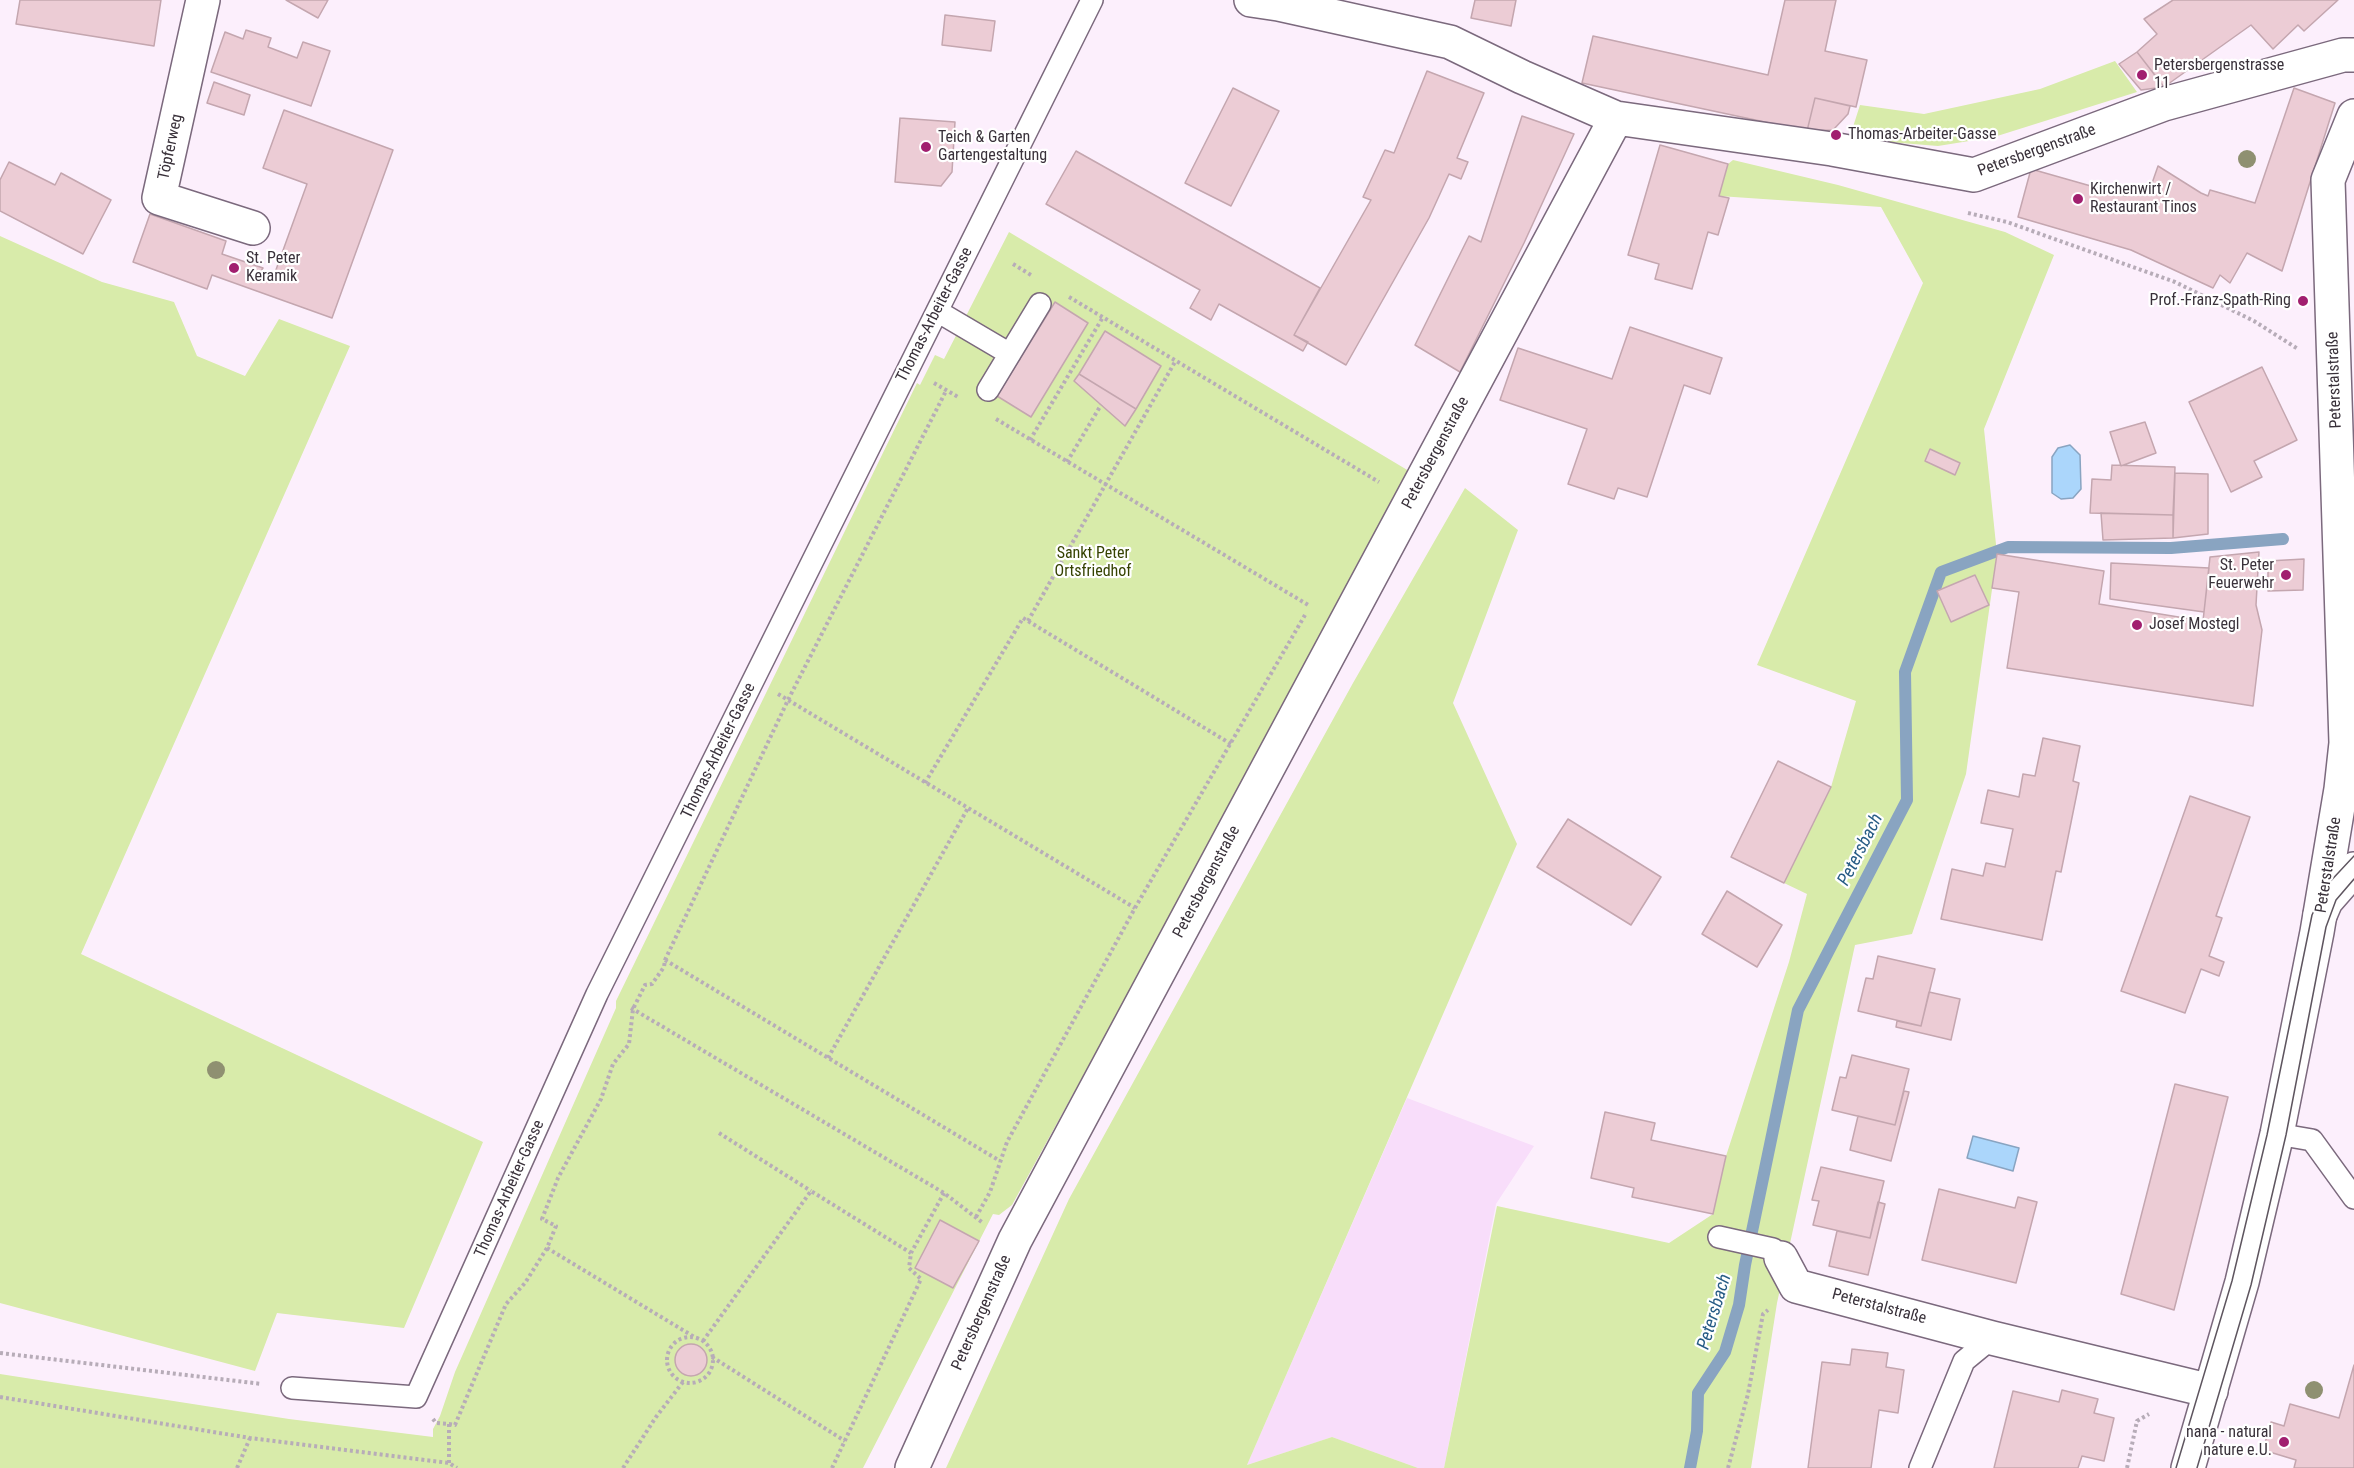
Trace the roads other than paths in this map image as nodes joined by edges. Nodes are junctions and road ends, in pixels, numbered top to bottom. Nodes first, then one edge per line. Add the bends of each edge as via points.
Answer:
1 (202, 0) edge
2 (1092, 0) edge
3 (1251, 0) edge
4 (2354, 55) edge
5 (2354, 116) edge
6 (1616, 118) junction
7 (253, 228) dead end
8 (1040, 304) dead end
9 (937, 312) junction
10 (1010, 354) junction
11 (988, 390) road end
12 (2348, 792) edge
13 (2354, 869) edge
14 (2320, 915) junction
15 (2277, 1134) junction
16 (2354, 1198) edge
17 (1719, 1237) dead end
18 (1777, 1254) joint
19 (1992, 1338) junction
20 (292, 1388) road end
21 (2211, 1391) junction
22 (912, 1468) edge
23 (1920, 1468) edge
24 (2188, 1468) edge

1 - 7 street, Töpferweg via 159,198
2 - 9 lane, Thomas-Arbeiter-Gasse
3 - 6 street via 1450,42
4 - 6 street, Petersbergenstraße via 2343,54 2164,104 1974,175 1832,149
5 - 12 street, Peterstalstraße via 2328,180
6 - 22 street, Petersbergenstraße via 1015,1240
8 - 10 lane
9 - 10 lane
9 - 20 lane, Thomas-Arbeiter-Gasse via 597,994 416,1397
10 - 11 lane
12 - 14 street, Peterstalstraße
13 - 14 street via 2326,901
14 - 15 street, Peterstalstraße
15 - 16 lane via 2312,1140
15 - 21 street, Peterstalstraße
17 - 18 lane
18 - 19 street, Peterstalstraße via 1796,1286
19 - 21 street, Peterstalstraße
19 - 23 lane via 1964,1361
21 - 24 street, Peterstalstraße

